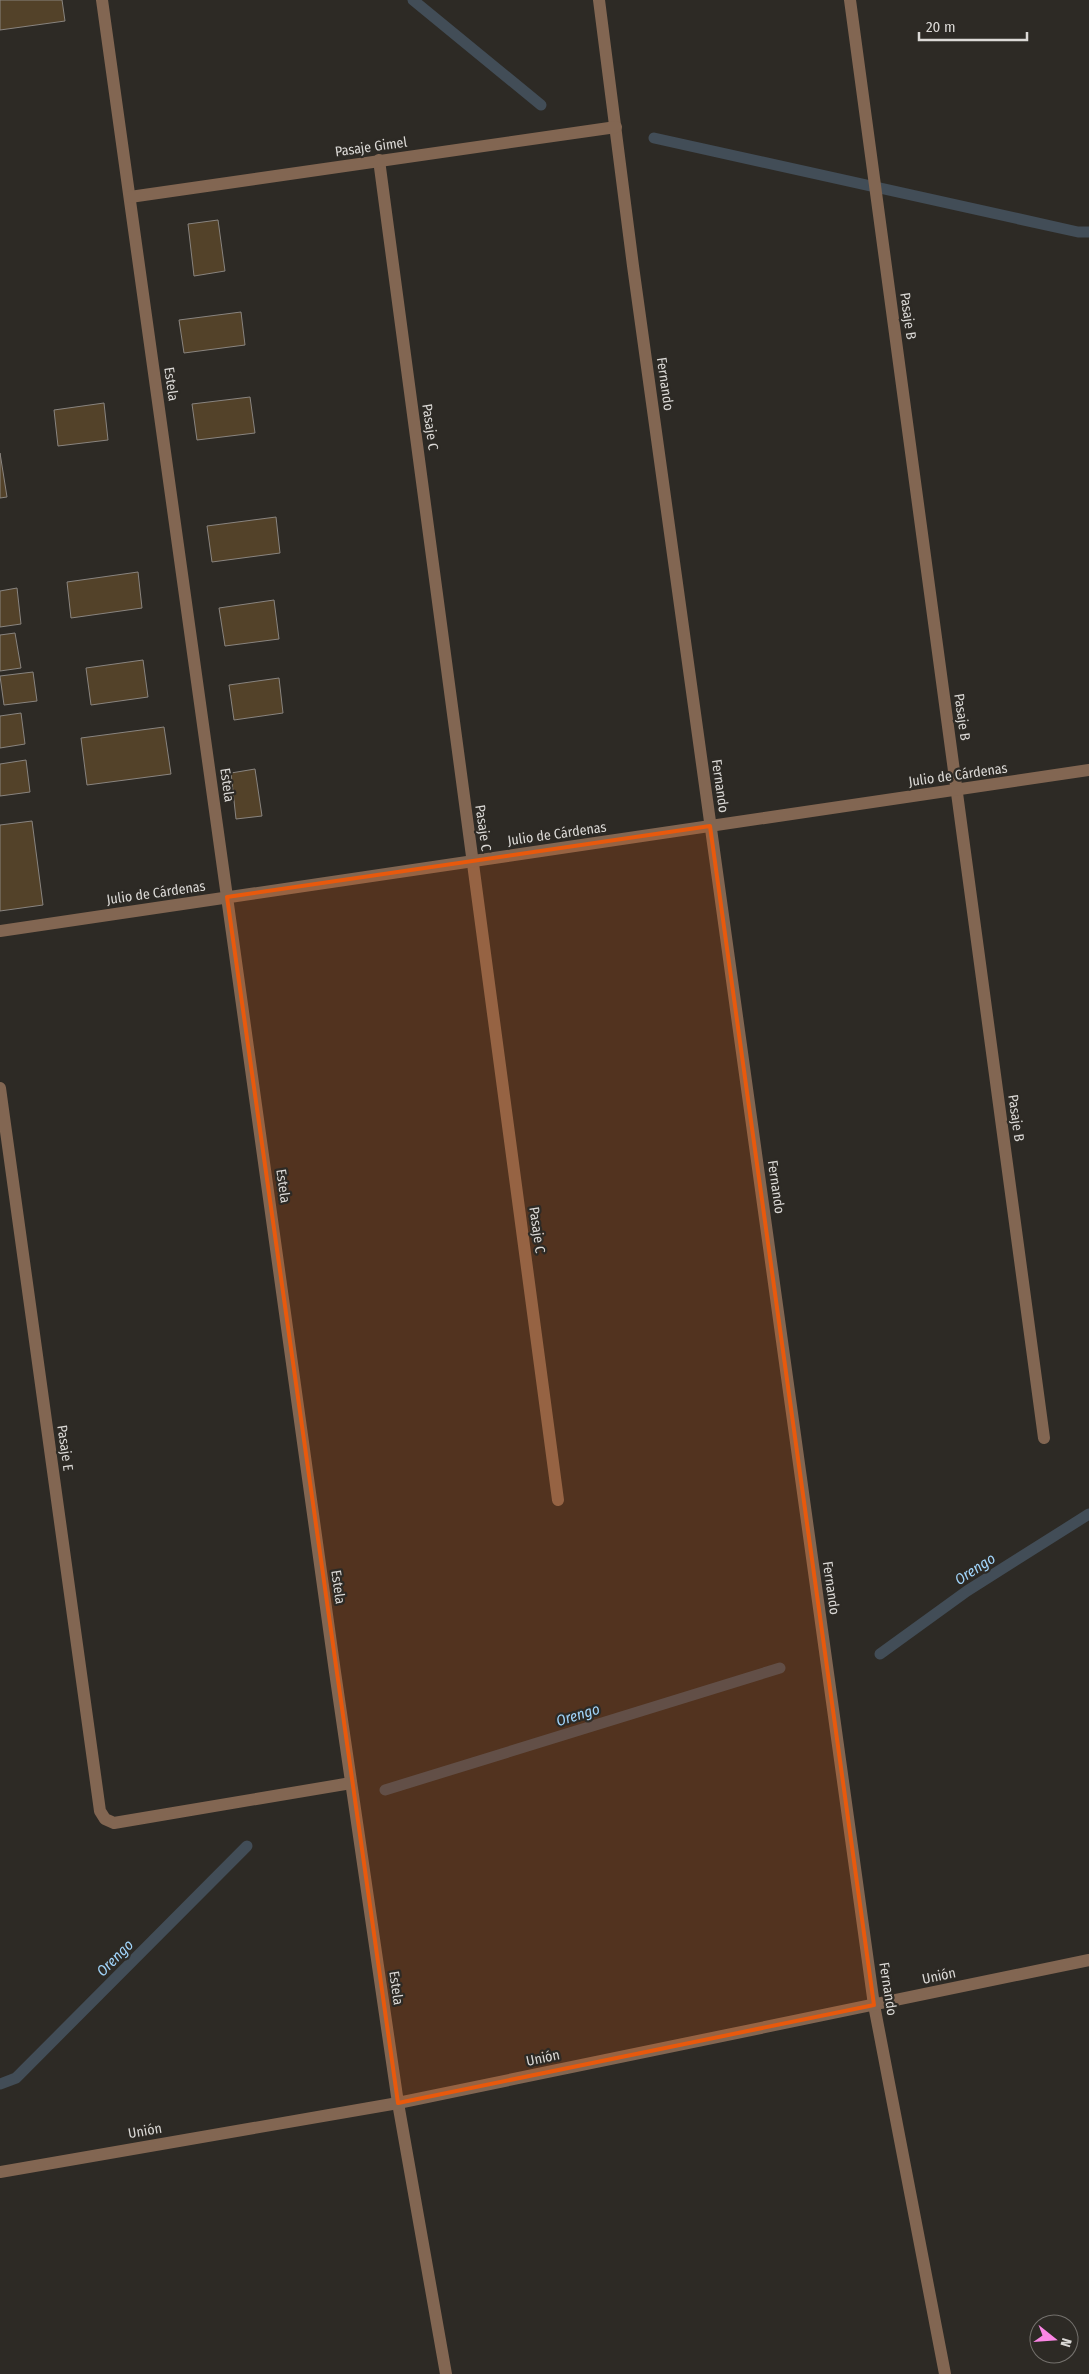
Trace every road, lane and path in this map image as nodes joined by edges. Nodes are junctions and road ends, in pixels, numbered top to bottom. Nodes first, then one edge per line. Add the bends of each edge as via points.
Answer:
1 (102, 0) edge
2 (599, 0) edge
3 (850, 0) edge
4 (616, 127) junction
5 (379, 160) junction
6 (130, 197) junction
7 (1089, 770) edge
8 (957, 790) junction
9 (710, 826) junction
10 (473, 861) junction
11 (227, 897) junction
12 (0, 931) edge
13 (0, 1088) edge
14 (1044, 1438) dead end
15 (558, 1500) dead end
16 (352, 1783) junction
17 (1089, 1960) edge
18 (874, 2005) junction
19 (398, 2103) junction
20 (0, 2172) edge
21 (446, 2374) edge
22 (945, 2374) edge

1 - 6 street, Estela
2 - 4 street, Fernando
3 - 8 street, Pasaje B
4 - 5 street, Pasaje Gimel
4 - 9 street, Fernando
5 - 6 street, Pasaje Gimel
5 - 10 street, Pasaje C
6 - 11 street, Estela
7 - 8 street, Julio de Cárdenas
8 - 9 street, Julio de Cárdenas
8 - 14 street, Pasaje B
9 - 10 street, Julio de Cárdenas
9 - 18 street, Fernando
10 - 11 street, Julio de Cárdenas
10 - 15 street, Pasaje C
11 - 12 street, Julio de Cárdenas
11 - 16 street, Estela
13 - 16 street, Pasaje E via 100,1811 105,1819 114,1823
16 - 19 street, Estela
17 - 18 street, Unión
18 - 19 street, Unión
18 - 22 street, Fernando
19 - 20 street, Unión
19 - 21 street, Estela

